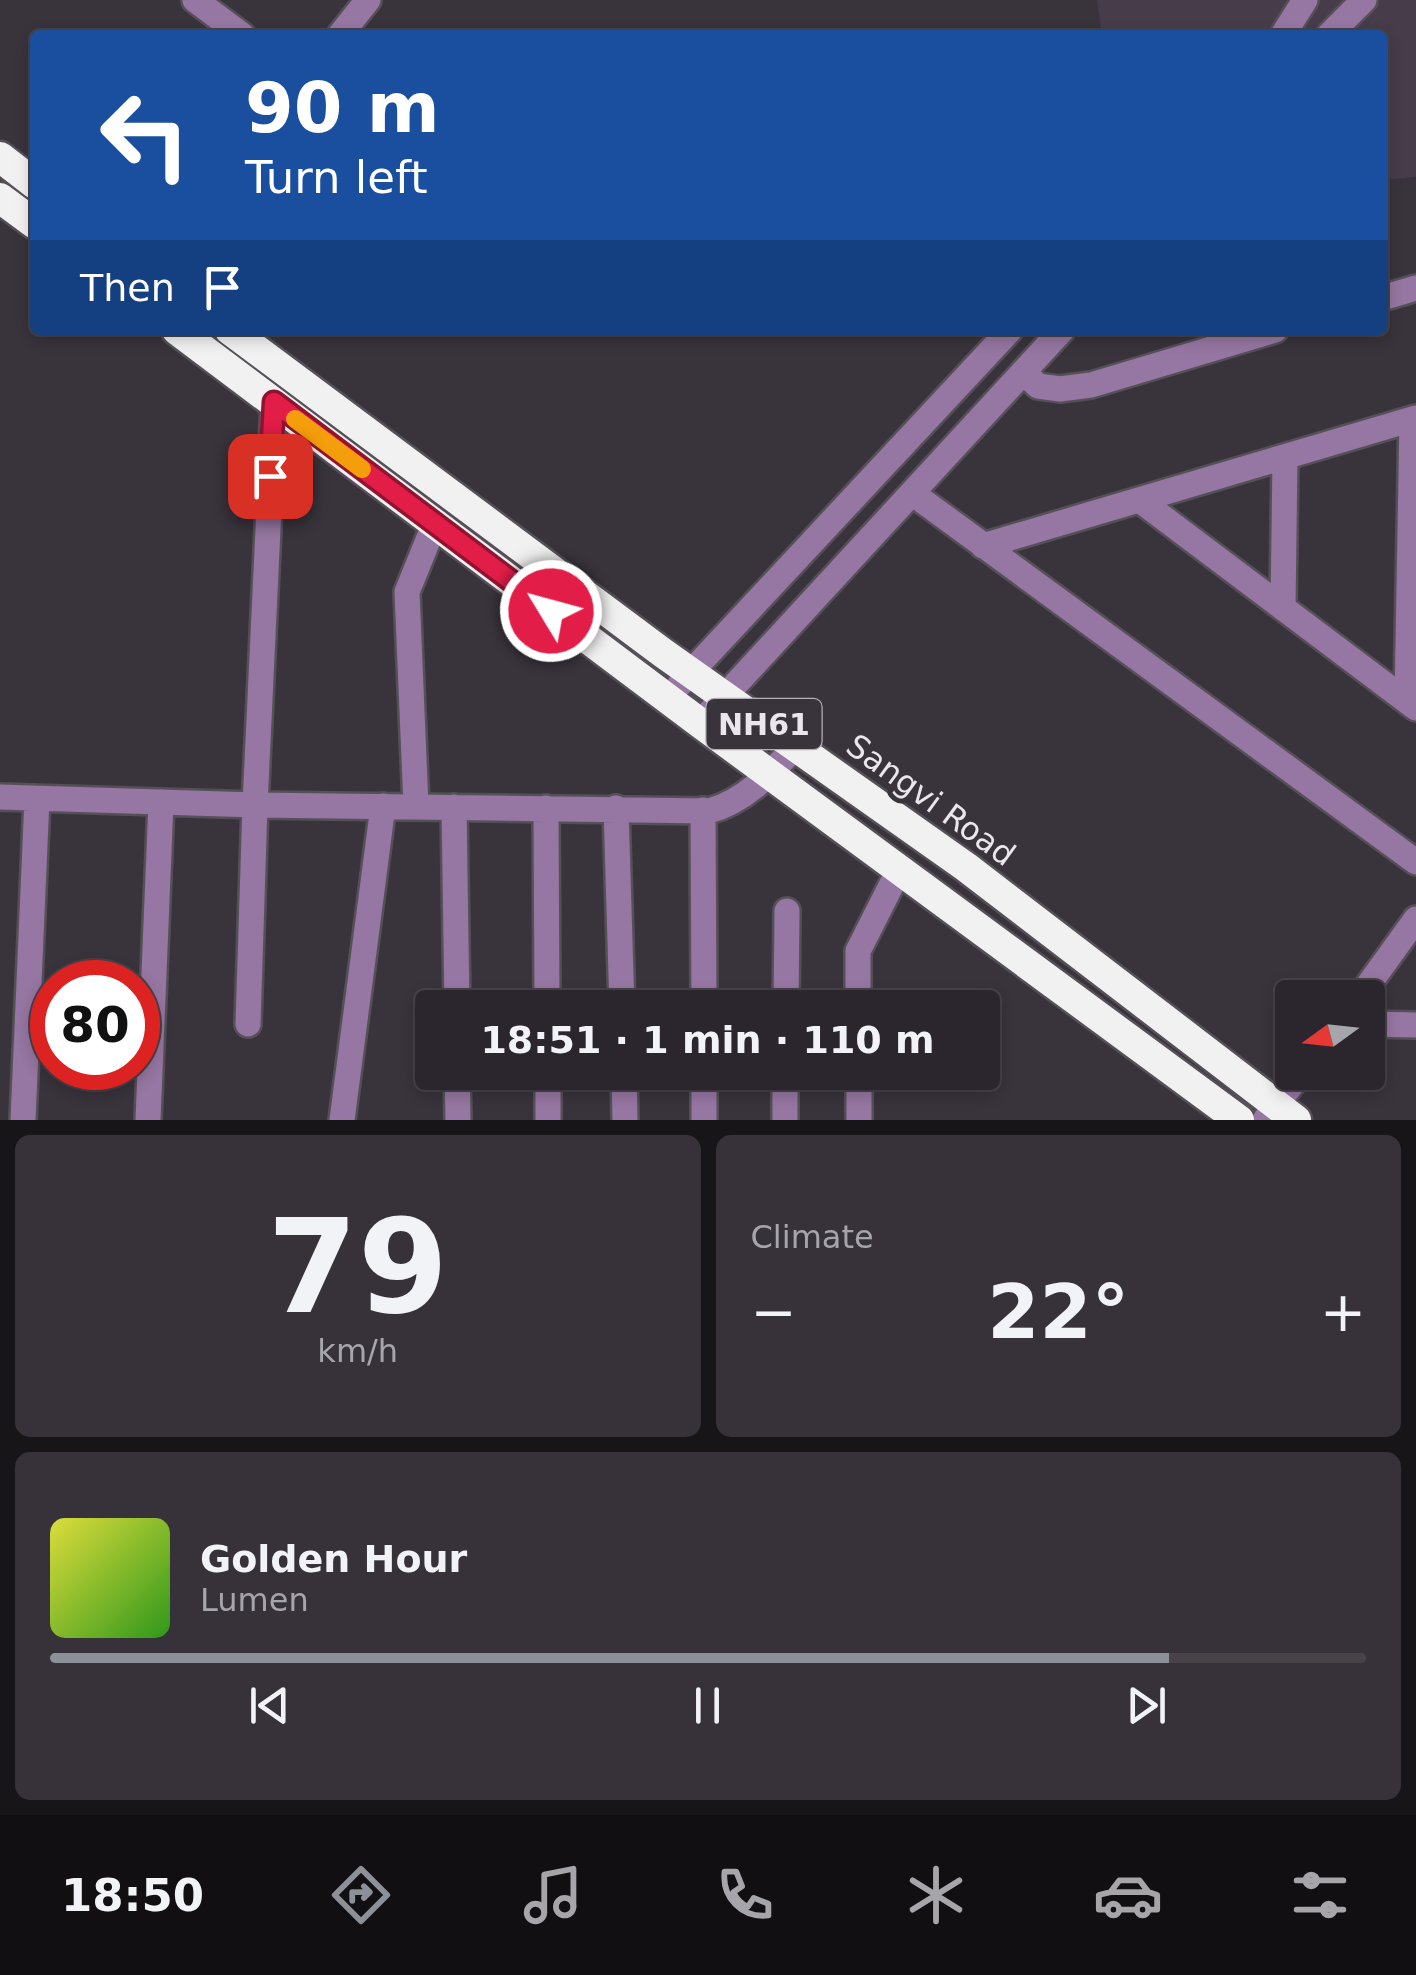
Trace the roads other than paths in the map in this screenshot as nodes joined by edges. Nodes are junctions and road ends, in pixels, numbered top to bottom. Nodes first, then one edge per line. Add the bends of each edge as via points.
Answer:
1 (195, 0) edge
2 (368, 0) edge
3 (1364, 0) edge
4 (1305, 1) edge
5 (235, 30) edge
6 (344, 30) edge
7 (1286, 30) edge
8 (1330, 30) edge
9 (1334, 30) edge
10 (0, 158) edge
11 (30, 180) edge
12 (0, 198) edge
13 (30, 220) edge
14 (1416, 288) edge
15 (1388, 296) edge
16 (184, 335) edge
17 (237, 335) edge
18 (1005, 335) edge
19 (1057, 335) edge
20 (1258, 335) edge
21 (1024, 372) junction
22 (274, 402) junction
23 (1414, 418) edge
24 (1285, 458) junction
25 (912, 493) junction
26 (1141, 501) junction
27 (435, 523) junction
28 (983, 546) junction
29 (1283, 608) junction
30 (691, 672) junction
31 (725, 696) junction
32 (666, 698) junction
33 (1411, 704) edge
34 (700, 723) junction
35 (795, 746) junction
36 (770, 774) junction
37 (0, 798) edge
38 (37, 798) junction
39 (161, 802) junction
40 (255, 805) junction
41 (383, 806) junction
42 (416, 806) junction
43 (454, 807) junction
44 (546, 808) junction
45 (616, 808) junction
46 (702, 810) junction
47 (1416, 862) edge
48 (900, 870) junction
49 (786, 911) dead end
50 (1416, 920) edge
51 (1371, 980) edge
52 (456, 990) edge
53 (547, 990) edge
54 (621, 990) edge
55 (704, 990) edge
56 (786, 990) edge
57 (858, 990) edge
58 (248, 1024) dead end
59 (1385, 1024) edge
60 (1416, 1025) edge
61 (458, 1090) edge
62 (548, 1090) edge
63 (625, 1090) edge
64 (704, 1090) edge
65 (785, 1090) edge
66 (859, 1090) edge
67 (1292, 1090) edge
68 (1209, 1110) edge
69 (1279, 1115) edge
70 (23, 1120) edge
71 (148, 1120) edge
72 (342, 1120) edge
73 (458, 1120) edge
74 (548, 1120) edge
75 (626, 1120) edge
76 (704, 1120) edge
77 (785, 1120) edge
78 (860, 1120) edge
79 (1239, 1120) edge

1 - 5 street
2 - 6 street
3 - 9 street
4 - 7 street
4 - 8 street
10 - 11 highway
12 - 13 highway
14 - 15 street
16 - 22 highway, NH61
17 - 30 highway, Sangvi Road / NH61
18 - 30 street
19 - 21 street
20 - 21 street via 1060,389 1038,386
21 - 25 street
22 - 27 highway, NH61
22 - 40 street
23 - 24 street
23 - 33 street
24 - 26 street
24 - 29 street
25 - 28 street
25 - 31 street
26 - 28 street
26 - 29 street
27 - 32 highway, NH61
27 - 42 street via 407,592
28 - 47 street
29 - 33 street
30 - 31 highway, Sangvi Road / NH61
30 - 32 street
31 - 34 street
31 - 35 highway, Sangvi Road / NH61
32 - 34 highway, NH61
34 - 36 highway, NH61
35 - 36 street
35 - 69 highway, Sangvi Road / NH61 via 966,867
36 - 46 street via 726,806
36 - 48 highway, NH61
37 - 38 street
38 - 39 street
38 - 70 street
39 - 40 street
39 - 71 street
40 - 41 street
40 - 58 street
41 - 42 street
41 - 72 street
42 - 43 street
43 - 44 street
43 - 52 street
44 - 45 street
44 - 53 street
45 - 46 street
45 - 54 street
46 - 55 street
48 - 57 street via 858,951
48 - 68 highway, NH61
49 - 56 street
50 - 51 street
59 - 60 street
61 - 73 street
62 - 74 street
63 - 75 street
64 - 76 street
65 - 77 street
66 - 78 street
67 - 69 street
68 - 79 highway, NH61

